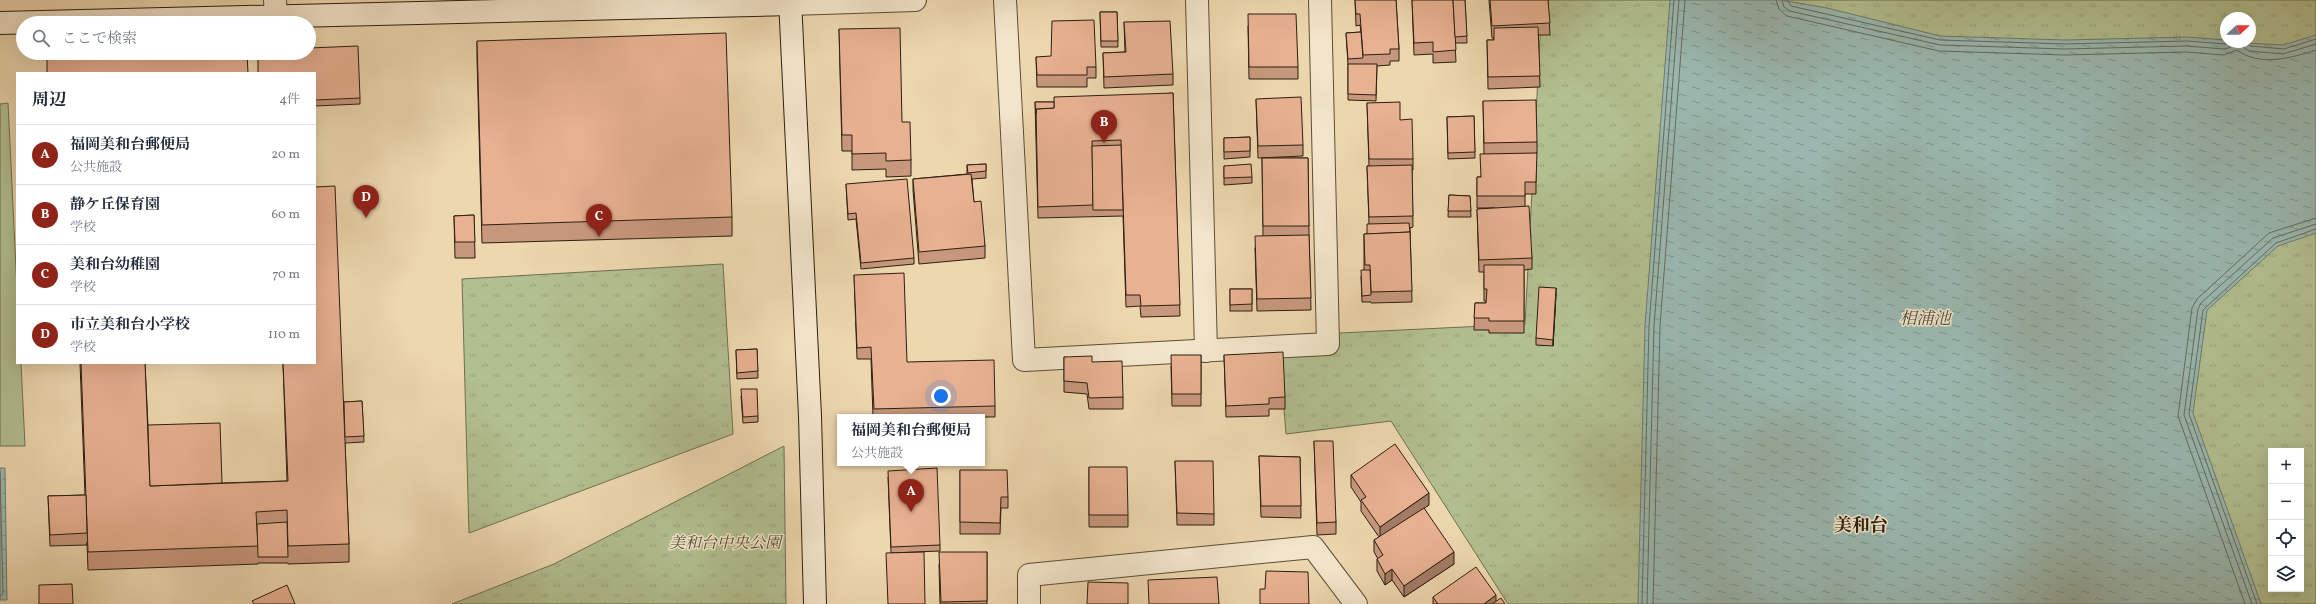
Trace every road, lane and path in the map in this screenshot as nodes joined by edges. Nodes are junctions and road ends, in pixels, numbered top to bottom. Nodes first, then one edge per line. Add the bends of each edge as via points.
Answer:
1 (915, 0) edge
2 (1005, 0) edge
3 (1197, 0) edge
4 (1320, 0) edge
5 (790, 2) edge
6 (276, 9) edge
7 (138, 16) edge
8 (16, 22) edge
9 (0, 23) edge
10 (1206, 350) junction
11 (815, 604) edge
12 (1029, 604) edge
13 (1356, 604) edge

1 - 5 street
2 - 10 street via 1024,360
3 - 10 street
4 - 10 street via 1328,344
5 - 6 street
5 - 11 street via 809,408
6 - 7 street
8 - 9 street
12 - 13 street via 1029,575 1312,547

